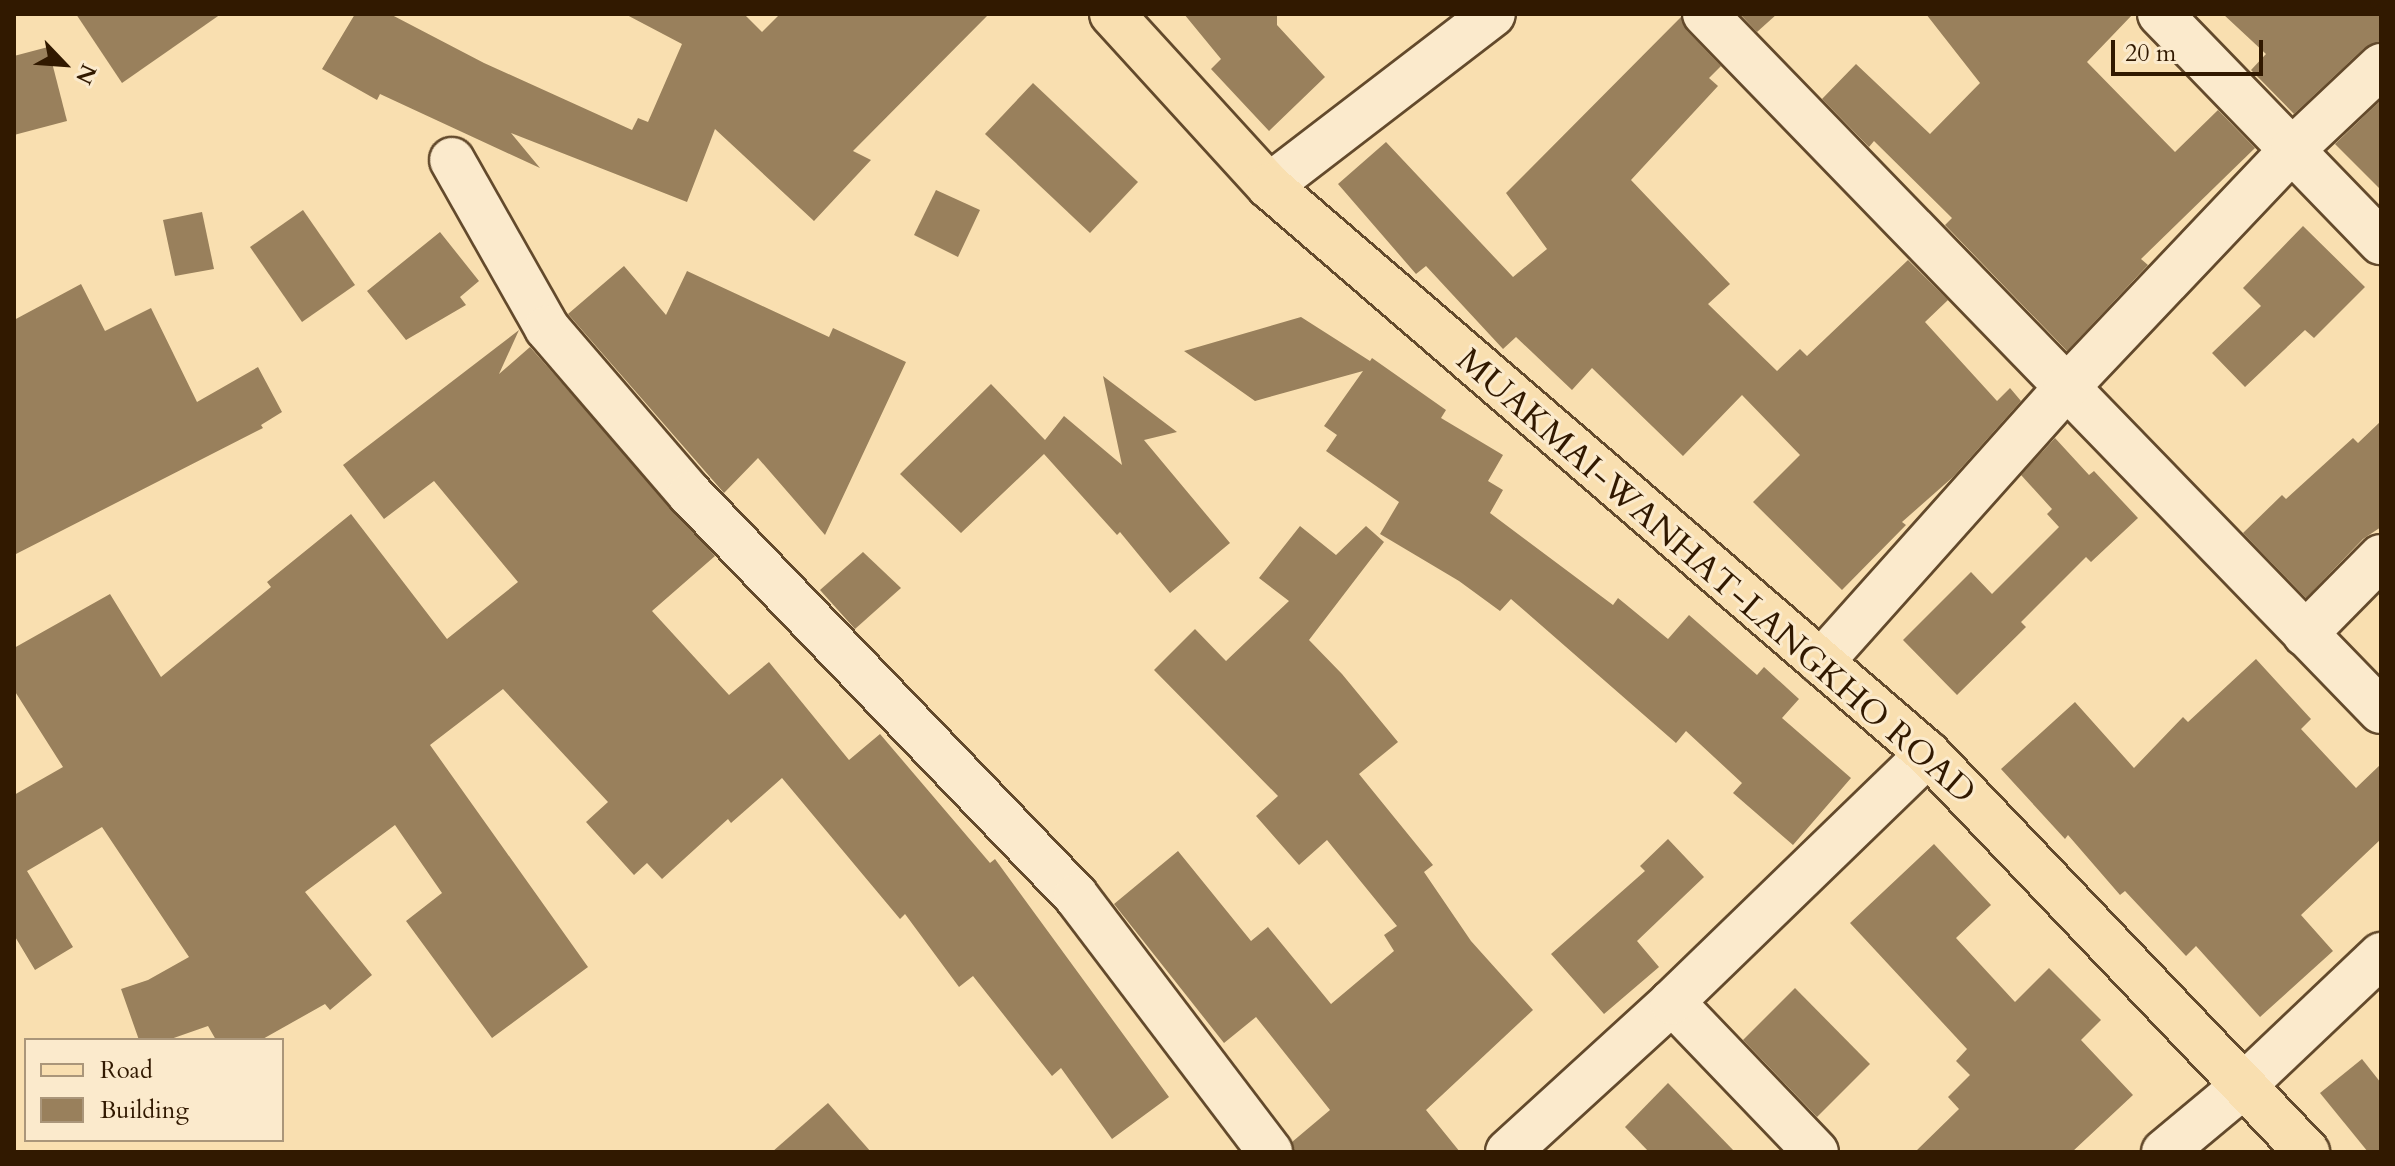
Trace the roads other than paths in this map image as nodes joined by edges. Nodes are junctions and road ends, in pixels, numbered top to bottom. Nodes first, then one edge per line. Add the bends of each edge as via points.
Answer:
1 (1112, 14) edge
2 (1493, 14) edge
3 (1705, 14) edge
4 (2160, 14) edge
5 (2381, 66) edge
6 (2293, 149) junction
7 (452, 160) dead end
8 (1269, 186) junction
9 (2381, 242) edge
10 (2065, 389) junction
11 (2381, 557) edge
12 (2305, 634) junction
13 (1821, 662) junction
14 (2381, 711) edge
15 (1928, 754) junction
16 (2381, 955) edge
17 (1672, 1002) junction
18 (2242, 1087) junction
19 (1270, 1152) edge
20 (1508, 1152) edge
21 (1816, 1152) edge
22 (2164, 1152) edge
23 (2307, 1152) edge

1 - 8 main road, MUAKMAI-WANHAT-LANGKHO ROAD
2 - 8 street
3 - 10 street
4 - 6 street
5 - 6 street
6 - 9 street
6 - 10 street
7 - 19 street via 547,328 690,494 1076,896
8 - 13 main road, MUAKMAI-WANHAT-LANGKHO ROAD
10 - 12 street
10 - 13 street
11 - 12 street
12 - 14 street
13 - 15 main road, MUAKMAI-WANHAT-LANGKHO ROAD
15 - 17 street
15 - 18 main road, MUAKMAI-WANHAT-LANGKHO ROAD
16 - 18 street
17 - 20 street
17 - 21 street
18 - 22 street
18 - 23 main road, MUAKMAI-WANHAT-LANGKHO ROAD

